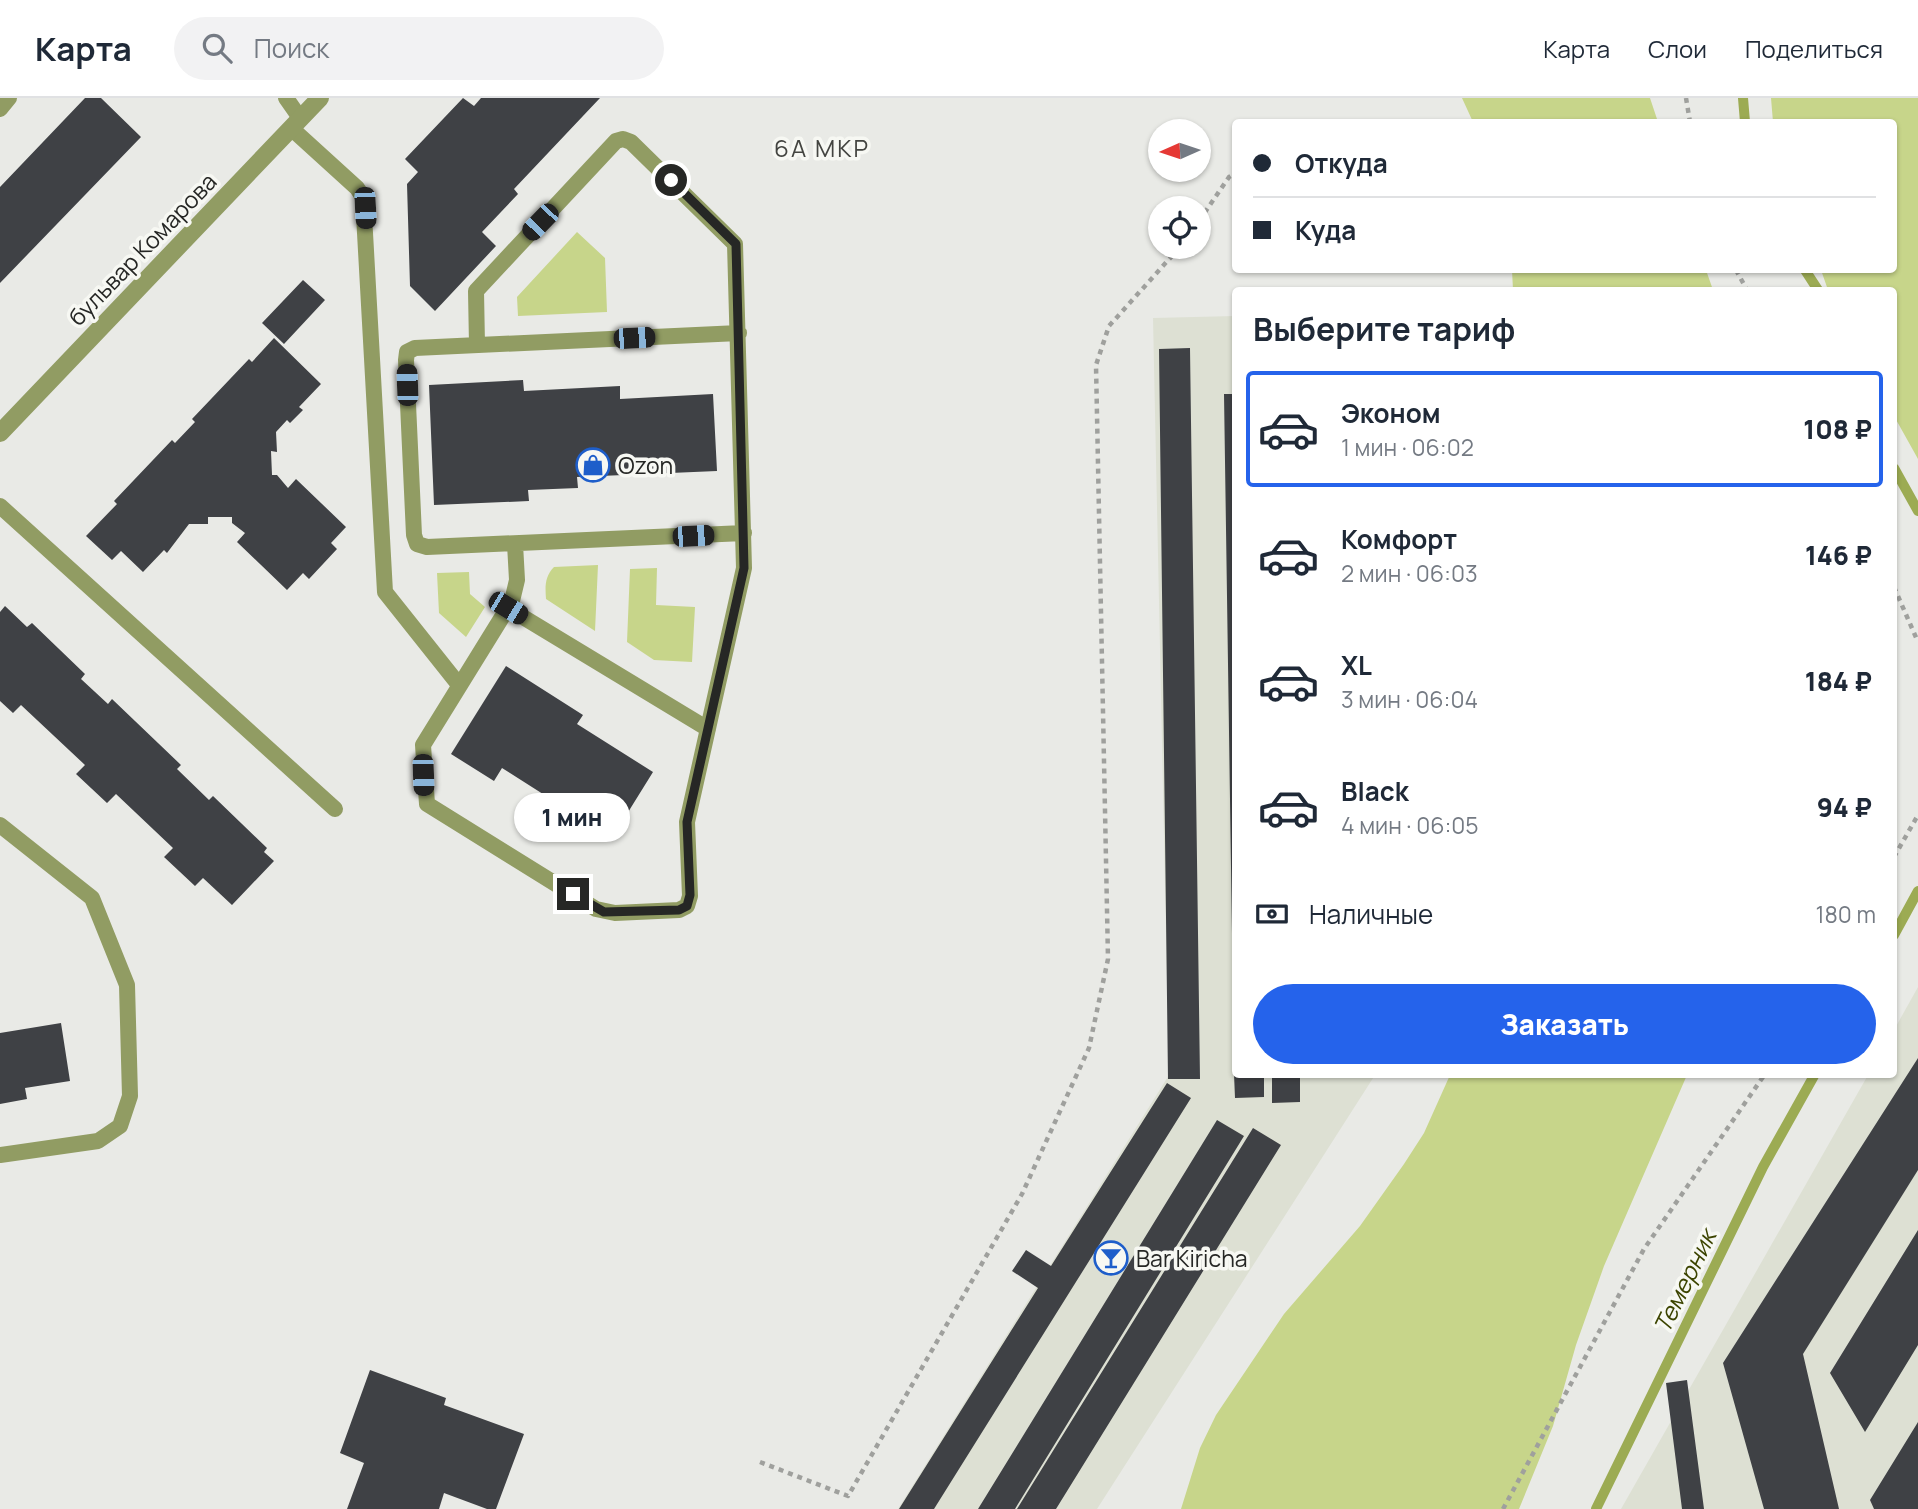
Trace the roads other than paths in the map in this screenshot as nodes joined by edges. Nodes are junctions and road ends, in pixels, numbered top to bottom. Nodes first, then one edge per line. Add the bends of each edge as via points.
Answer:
1 (9, 98) edge
2 (286, 98) edge
3 (320, 98) edge
4 (0, 109) edge
5 (296, 123) junction
6 (738, 334) junction
7 (477, 345) junction
8 (0, 433) edge
9 (0, 506) edge
10 (744, 533) junction
11 (515, 544) junction
12 (508, 608) junction
13 (459, 685) junction
14 (708, 729) junction
15 (335, 809) dead end
16 (0, 825) edge
17 (0, 1155) edge

1 - 4 lane
2 - 5 lane
3 - 5 street, бульвар Комарова
5 - 8 street, бульвар Комарова
5 - 13 lane via 363,197 385,592
6 - 7 lane
6 - 7 lane via 736,244 623,139 616,141 482,282 474,301
6 - 10 lane
7 - 11 lane via 407,352 414,535 417,544 427,547
9 - 15 lane
10 - 11 lane
10 - 14 lane via 744,568
11 - 12 lane via 516,593
12 - 13 lane
12 - 14 lane
13 - 14 lane via 423,745 427,804 604,912 687,906 687,822
16 - 17 lane via 92,898 127,985 130,1096 120,1126 98,1141

